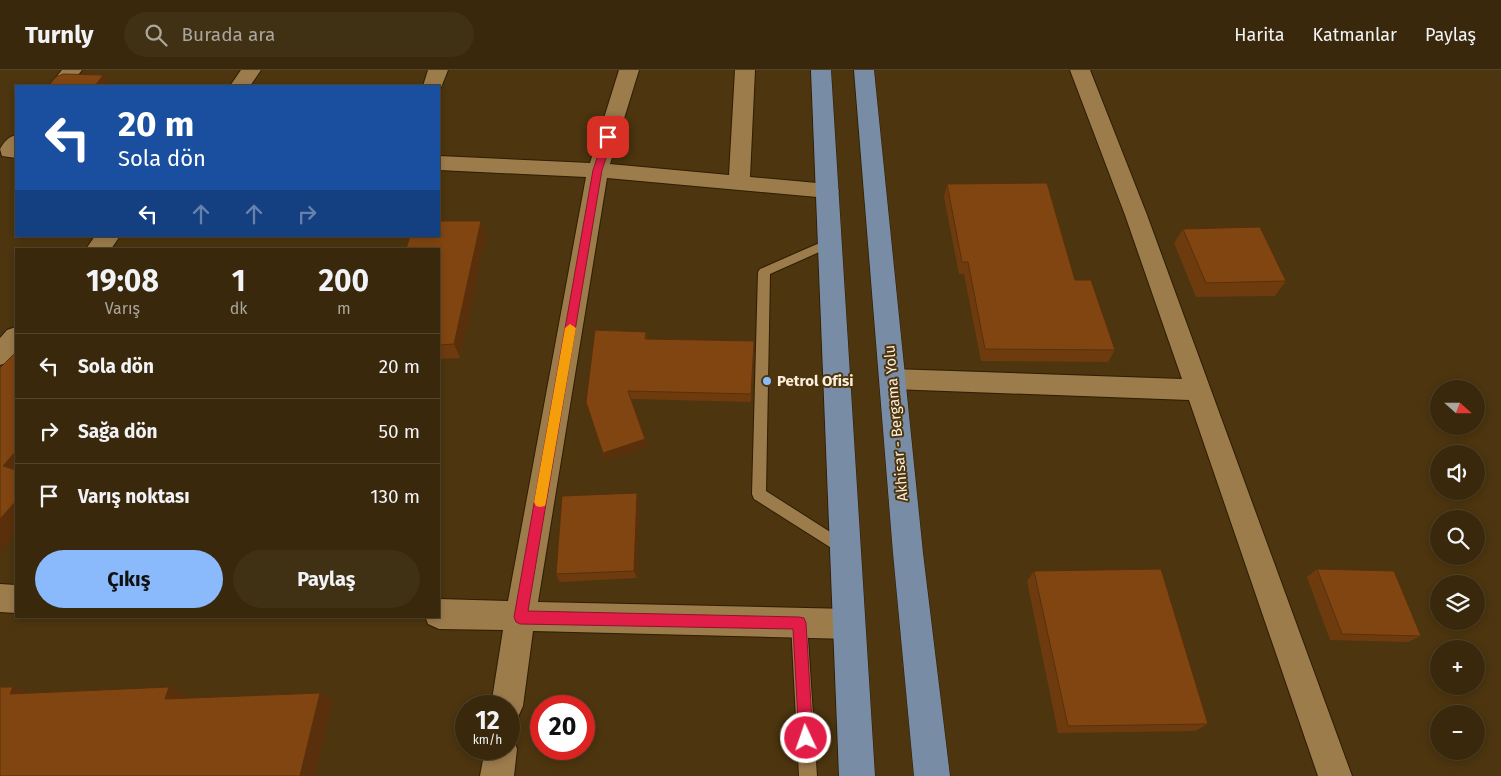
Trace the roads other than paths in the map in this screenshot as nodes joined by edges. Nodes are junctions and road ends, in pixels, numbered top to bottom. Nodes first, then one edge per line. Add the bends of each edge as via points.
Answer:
1 (72, 70) edge
2 (251, 70) edge
3 (438, 70) edge
4 (629, 70) edge
5 (745, 70) edge
6 (821, 70) edge
7 (864, 70) edge
8 (1080, 70) edge
9 (61, 85) edge
10 (241, 85) edge
11 (433, 85) edge
12 (15, 144) edge
13 (15, 151) edge
14 (440, 163) edge
15 (598, 170) junction
16 (740, 183) junction
17 (828, 190) junction
18 (108, 237) edge
19 (831, 242) junction
20 (98, 248) edge
21 (15, 338) edge
22 (0, 355) edge
23 (892, 379) junction
24 (1197, 390) junction
25 (846, 551) junction
26 (0, 598) edge
27 (15, 599) edge
28 (440, 614) edge
29 (520, 617) junction
30 (799, 623) junction
31 (850, 624) junction
32 (509, 695) edge
33 (499, 760) edge
34 (497, 776) edge
35 (808, 776) edge
36 (857, 776) edge
37 (932, 776) edge
38 (1335, 776) edge

1 - 9 street
2 - 10 street
3 - 11 street
4 - 15 street
5 - 16 street
6 - 17 main road
7 - 23 main road, Akhisar - Bergama Yolu
8 - 24 street via 1136,215
12 - 13 street via 10,151
14 - 15 street
15 - 16 street
15 - 29 street
16 - 17 street
17 - 19 main road
18 - 20 street
19 - 25 main road
19 - 25 lane via 764,272 758,494
21 - 22 street
23 - 24 street
23 - 37 main road, Akhisar - Bergama Yolu
24 - 38 street
25 - 31 main road
26 - 27 street
28 - 29 street
29 - 30 street
29 - 32 street
30 - 31 street
30 - 35 lane
31 - 36 main road
33 - 34 street

